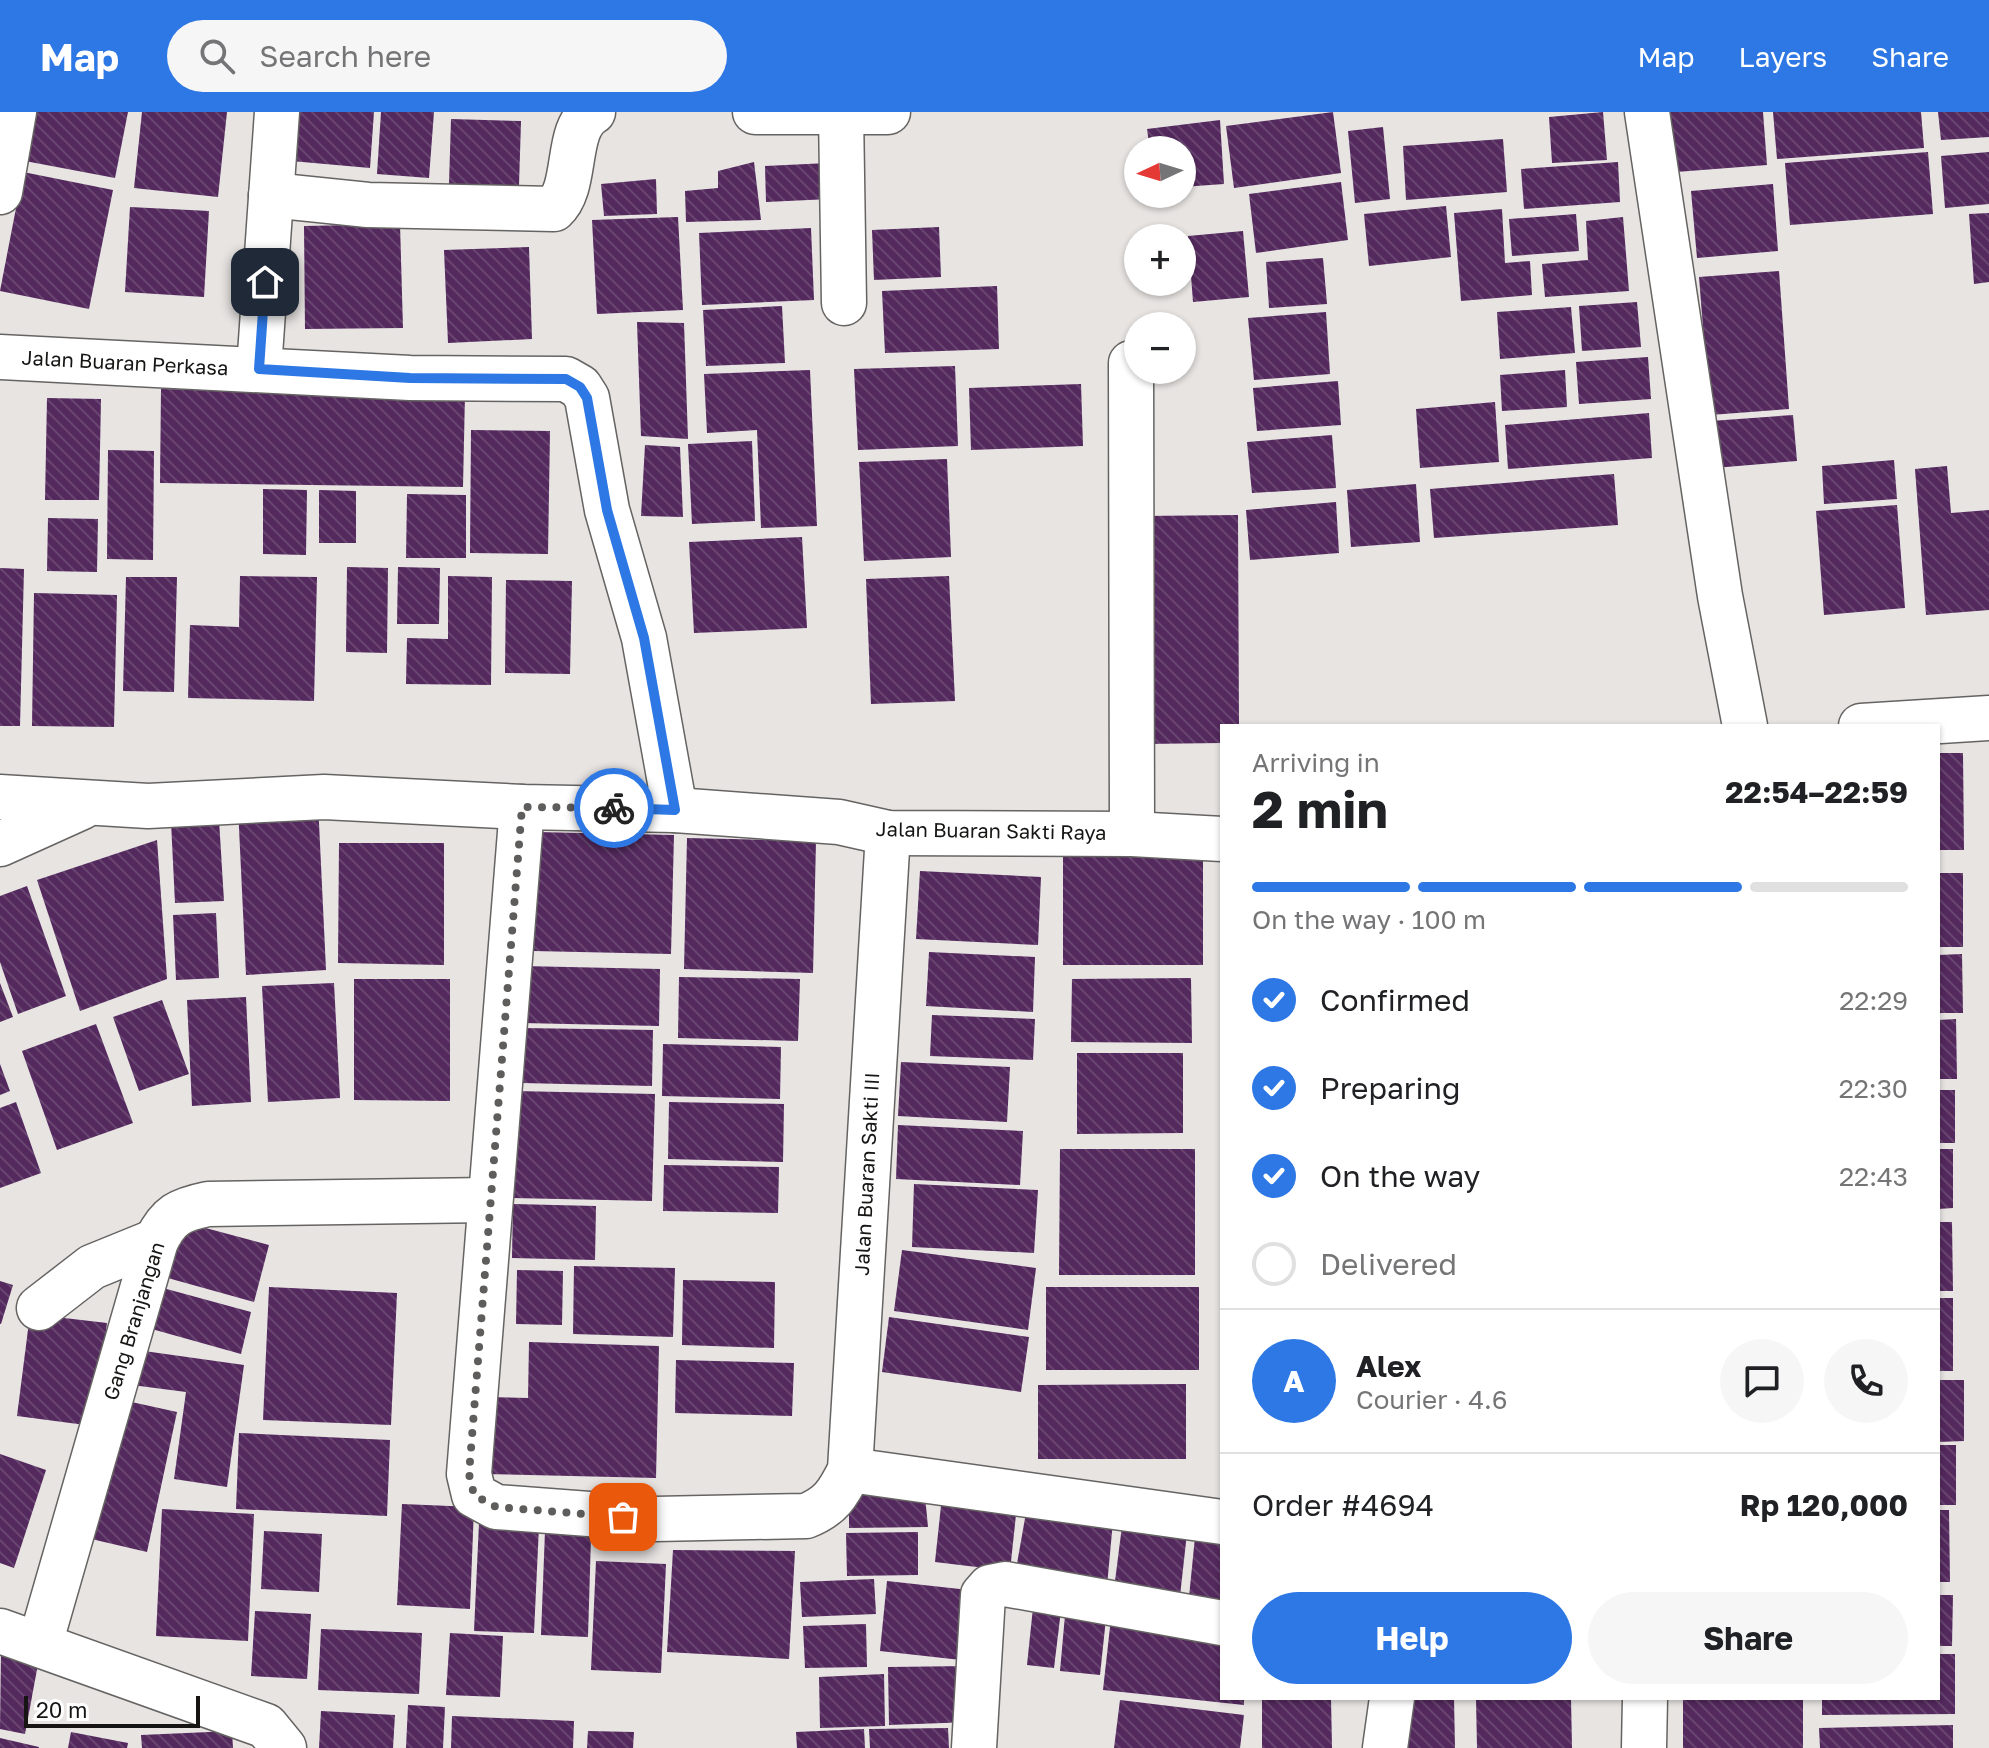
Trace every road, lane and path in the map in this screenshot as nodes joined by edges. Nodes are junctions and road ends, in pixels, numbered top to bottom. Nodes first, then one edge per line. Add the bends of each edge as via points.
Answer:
1 (14, 112) edge
2 (277, 112) edge
3 (593, 112) edge
4 (755, 112) edge
5 (888, 112) edge
6 (1647, 112) edge
7 (841, 113) edge
8 (0, 192) edge
9 (271, 195) junction
10 (844, 303) dead end
11 (0, 357) edge
12 (259, 369) junction
13 (1131, 384) edge
14 (1989, 718) edge
15 (1745, 724) edge
16 (1893, 724) edge
17 (0, 797) edge
18 (90, 804) junction
19 (522, 807) junction
20 (675, 810) junction
21 (888, 833) junction
22 (1132, 834) junction
23 (1220, 839) edge
24 (0, 844) edge
25 (489, 1200) junction
26 (156, 1241) junction
27 (39, 1308) dead end
28 (850, 1470) junction
29 (1220, 1522) edge
30 (1220, 1623) edge
31 (20, 1638) edge
32 (1392, 1700) edge
33 (1645, 1700) edge
34 (284, 1748) edge
35 (974, 1748) edge
36 (1385, 1748) edge
37 (1644, 1748) edge

1 - 8 street
2 - 9 street
3 - 9 street via 578,129 563,200 554,209 368,205
4 - 7 street
5 - 7 street
6 - 15 street via 1720,596
7 - 10 street
9 - 12 street
11 - 12 street, Jalan Buaran Perkasa
12 - 20 street, Jalan Buaran Perkasa via 410,378 566,379 580,387 587,398 607,510 644,638
13 - 22 street
14 - 16 street
17 - 18 street, Jalan Buaran Sakti Raya
18 - 19 street, Jalan Buaran Sakti Raya via 324,797
18 - 24 street
19 - 20 street, Jalan Buaran Sakti Raya
19 - 25 street
20 - 21 street, Jalan Buaran Sakti Raya via 839,822
21 - 22 street, Jalan Buaran Sakti Raya
21 - 28 street, Jalan Buaran Sakti III
22 - 23 street, Jalan Buaran Sakti Raya
25 - 26 street, Gang Branjangan via 208,1204 185,1209 165,1223
25 - 28 street, Jalan Buaran Sakti III via 469,1474 474,1495 496,1507 655,1519 806,1516 825,1508
26 - 27 street via 92,1267
26 - 31 street, Gang Branjangan
28 - 29 street
30 - 35 street via 1005,1584 990,1587 983,1595
31 - 34 street via 266,1726
32 - 36 street
33 - 37 street

